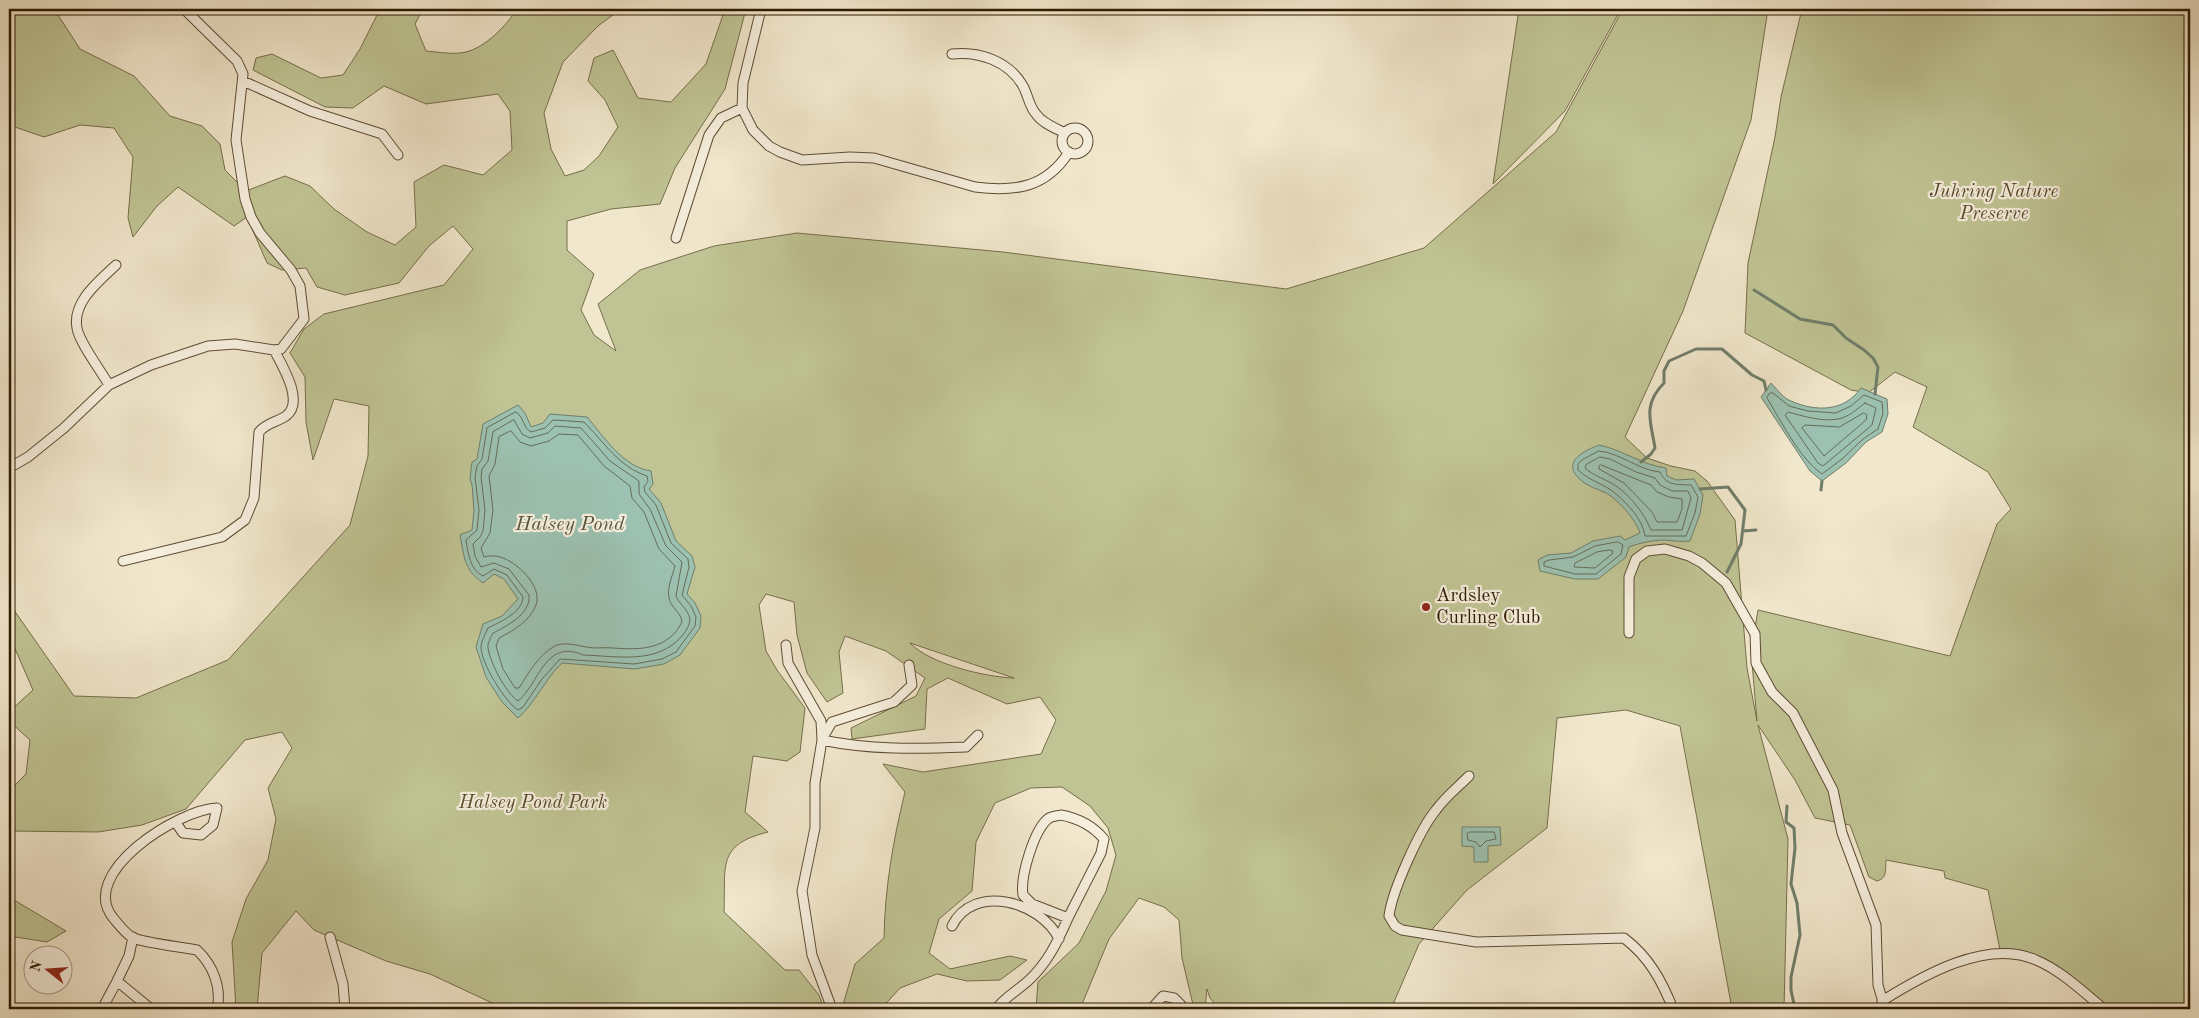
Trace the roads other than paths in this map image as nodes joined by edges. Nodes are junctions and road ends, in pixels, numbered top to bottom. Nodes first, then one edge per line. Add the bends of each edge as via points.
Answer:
1 (184, 9) edge
2 (761, 9) edge
3 (952, 54) dead end
4 (243, 81) junction
5 (742, 108) junction
6 (1065, 133) junction
7 (1069, 152) junction
8 (398, 155) dead end
9 (676, 238) dead end
10 (116, 265) dead end
11 (274, 350) junction
12 (110, 385) junction
13 (9, 468) edge
14 (122, 562) dead end
15 (1629, 634) dead end
16 (786, 645) dead end
17 (909, 665) dead end
18 (978, 735) dead end
19 (822, 740) junction
20 (1468, 776) dead end
21 (176, 823) dead end
22 (1068, 918) junction
23 (952, 926) dead end
24 (330, 937) dead end
25 (133, 938) junction
26 (1059, 939) junction
27 (117, 981) junction
28 (1883, 1005) edge
29 (102, 1009) edge
30 (151, 1009) edge
31 (216, 1009) edge
32 (345, 1009) edge
33 (832, 1009) edge
34 (996, 1009) edge
35 (1154, 1009) edge
36 (1181, 1009) edge
37 (1673, 1009) edge
38 (2104, 1009) edge

1 - 4 street via 237,61
2 - 5 street via 743,83
3 - 6 street via 981,56 1009,70 1024,87 1040,120
4 - 8 street via 310,111 382,134
4 - 11 street via 236,140 245,199 260,233 300,286 304,319 281,349
5 - 7 street via 760,139 792,157 802,160 874,158 975,188 1004,189 1036,183 1056,170
5 - 9 street via 721,118 709,135
6 - 7 street via 1062,142
6 - 7 street via 1077,128 1088,138 1083,152
10 - 12 street via 85,297 77,317 77,329
11 - 12 street via 235,344 208,346 151,365
11 - 14 street via 288,376 293,408 287,416 263,426 259,432 254,498 245,520 222,537
12 - 13 street via 64,428
15 - 28 street via 1630,577 1636,559 1647,551 1665,549 1689,556 1726,583 1755,634 1756,663 1772,692 1793,713 1833,790 1842,833 1876,925 1878,985
16 - 19 street via 788,663 821,721
17 - 19 street via 912,685 894,702 832,722
18 - 19 street via 966,748 858,745
19 - 33 street via 814,783 815,828 802,891 812,955
20 - 37 street via 1436,809 1424,827 1390,909 1389,916 1395,926 1414,934 1476,942 1624,938 1652,966
21 - 25 street via 147,837 124,857 110,880 106,897 108,912
22 - 22 street via 1101,853 1104,839 1092,828 1061,815 1045,822 1035,840 1021,885 1022,895 1032,904
22 - 26 street
23 - 26 street via 957,915 970,907 991,901 1007,902 1036,914 1053,927
24 - 32 street via 343,984
25 - 27 street via 129,956
25 - 31 street via 197,950 213,971 219,998
26 - 34 street via 1041,967 1003,999
27 - 29 street
27 - 30 street
28 - 38 street via 1933,971 1961,961 2006,955 2034,959 2052,968
35 - 36 street via 1164,996 1174,998

